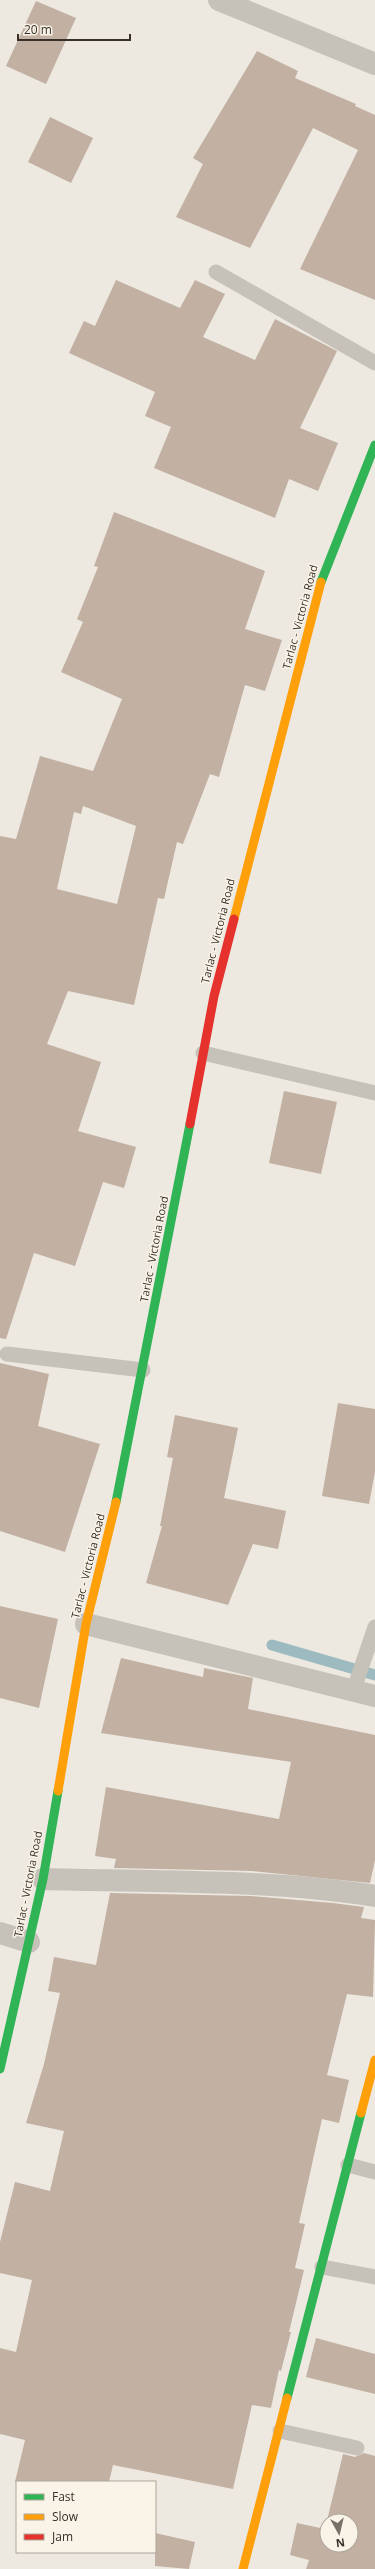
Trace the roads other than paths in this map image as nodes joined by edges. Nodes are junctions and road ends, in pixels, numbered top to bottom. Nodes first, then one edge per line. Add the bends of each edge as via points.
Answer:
1 (219, 0) edge
2 (375, 64) edge
3 (216, 272) dead end
4 (375, 363) edge
5 (375, 445) edge
6 (203, 1053) junction
7 (375, 1093) edge
8 (7, 1354) dead end
9 (142, 1370) junction
10 (86, 1624) junction
11 (375, 1627) edge
12 (354, 1689) junction
13 (375, 1696) edge
14 (43, 1879) junction
15 (375, 1896) edge
16 (0, 1933) edge
17 (29, 1942) junction
18 (375, 2060) edge
19 (0, 2069) edge
20 (348, 2165) junction
21 (375, 2172) edge
22 (322, 2267) junction
23 (375, 2277) edge
24 (280, 2431) junction
25 (357, 2448) dead end
26 (244, 2569) edge

1 - 2 street
3 - 4 lane
5 - 6 main road, Tarlac - Victoria Road via 322,577 216,989
6 - 7 lane
6 - 9 main road, Tarlac - Victoria Road
8 - 9 lane
9 - 10 main road, Tarlac - Victoria Road via 110,1534
10 - 12 street
10 - 14 main road, Tarlac - Victoria Road
11 - 12 lane
12 - 13 street
14 - 15 street via 225,1883
14 - 17 main road, Tarlac - Victoria Road
16 - 17 street
17 - 19 main road, Tarlac - Victoria Road
18 - 20 main road
20 - 21 lane
20 - 22 main road
22 - 23 lane
22 - 24 main road
24 - 25 lane
24 - 26 main road

